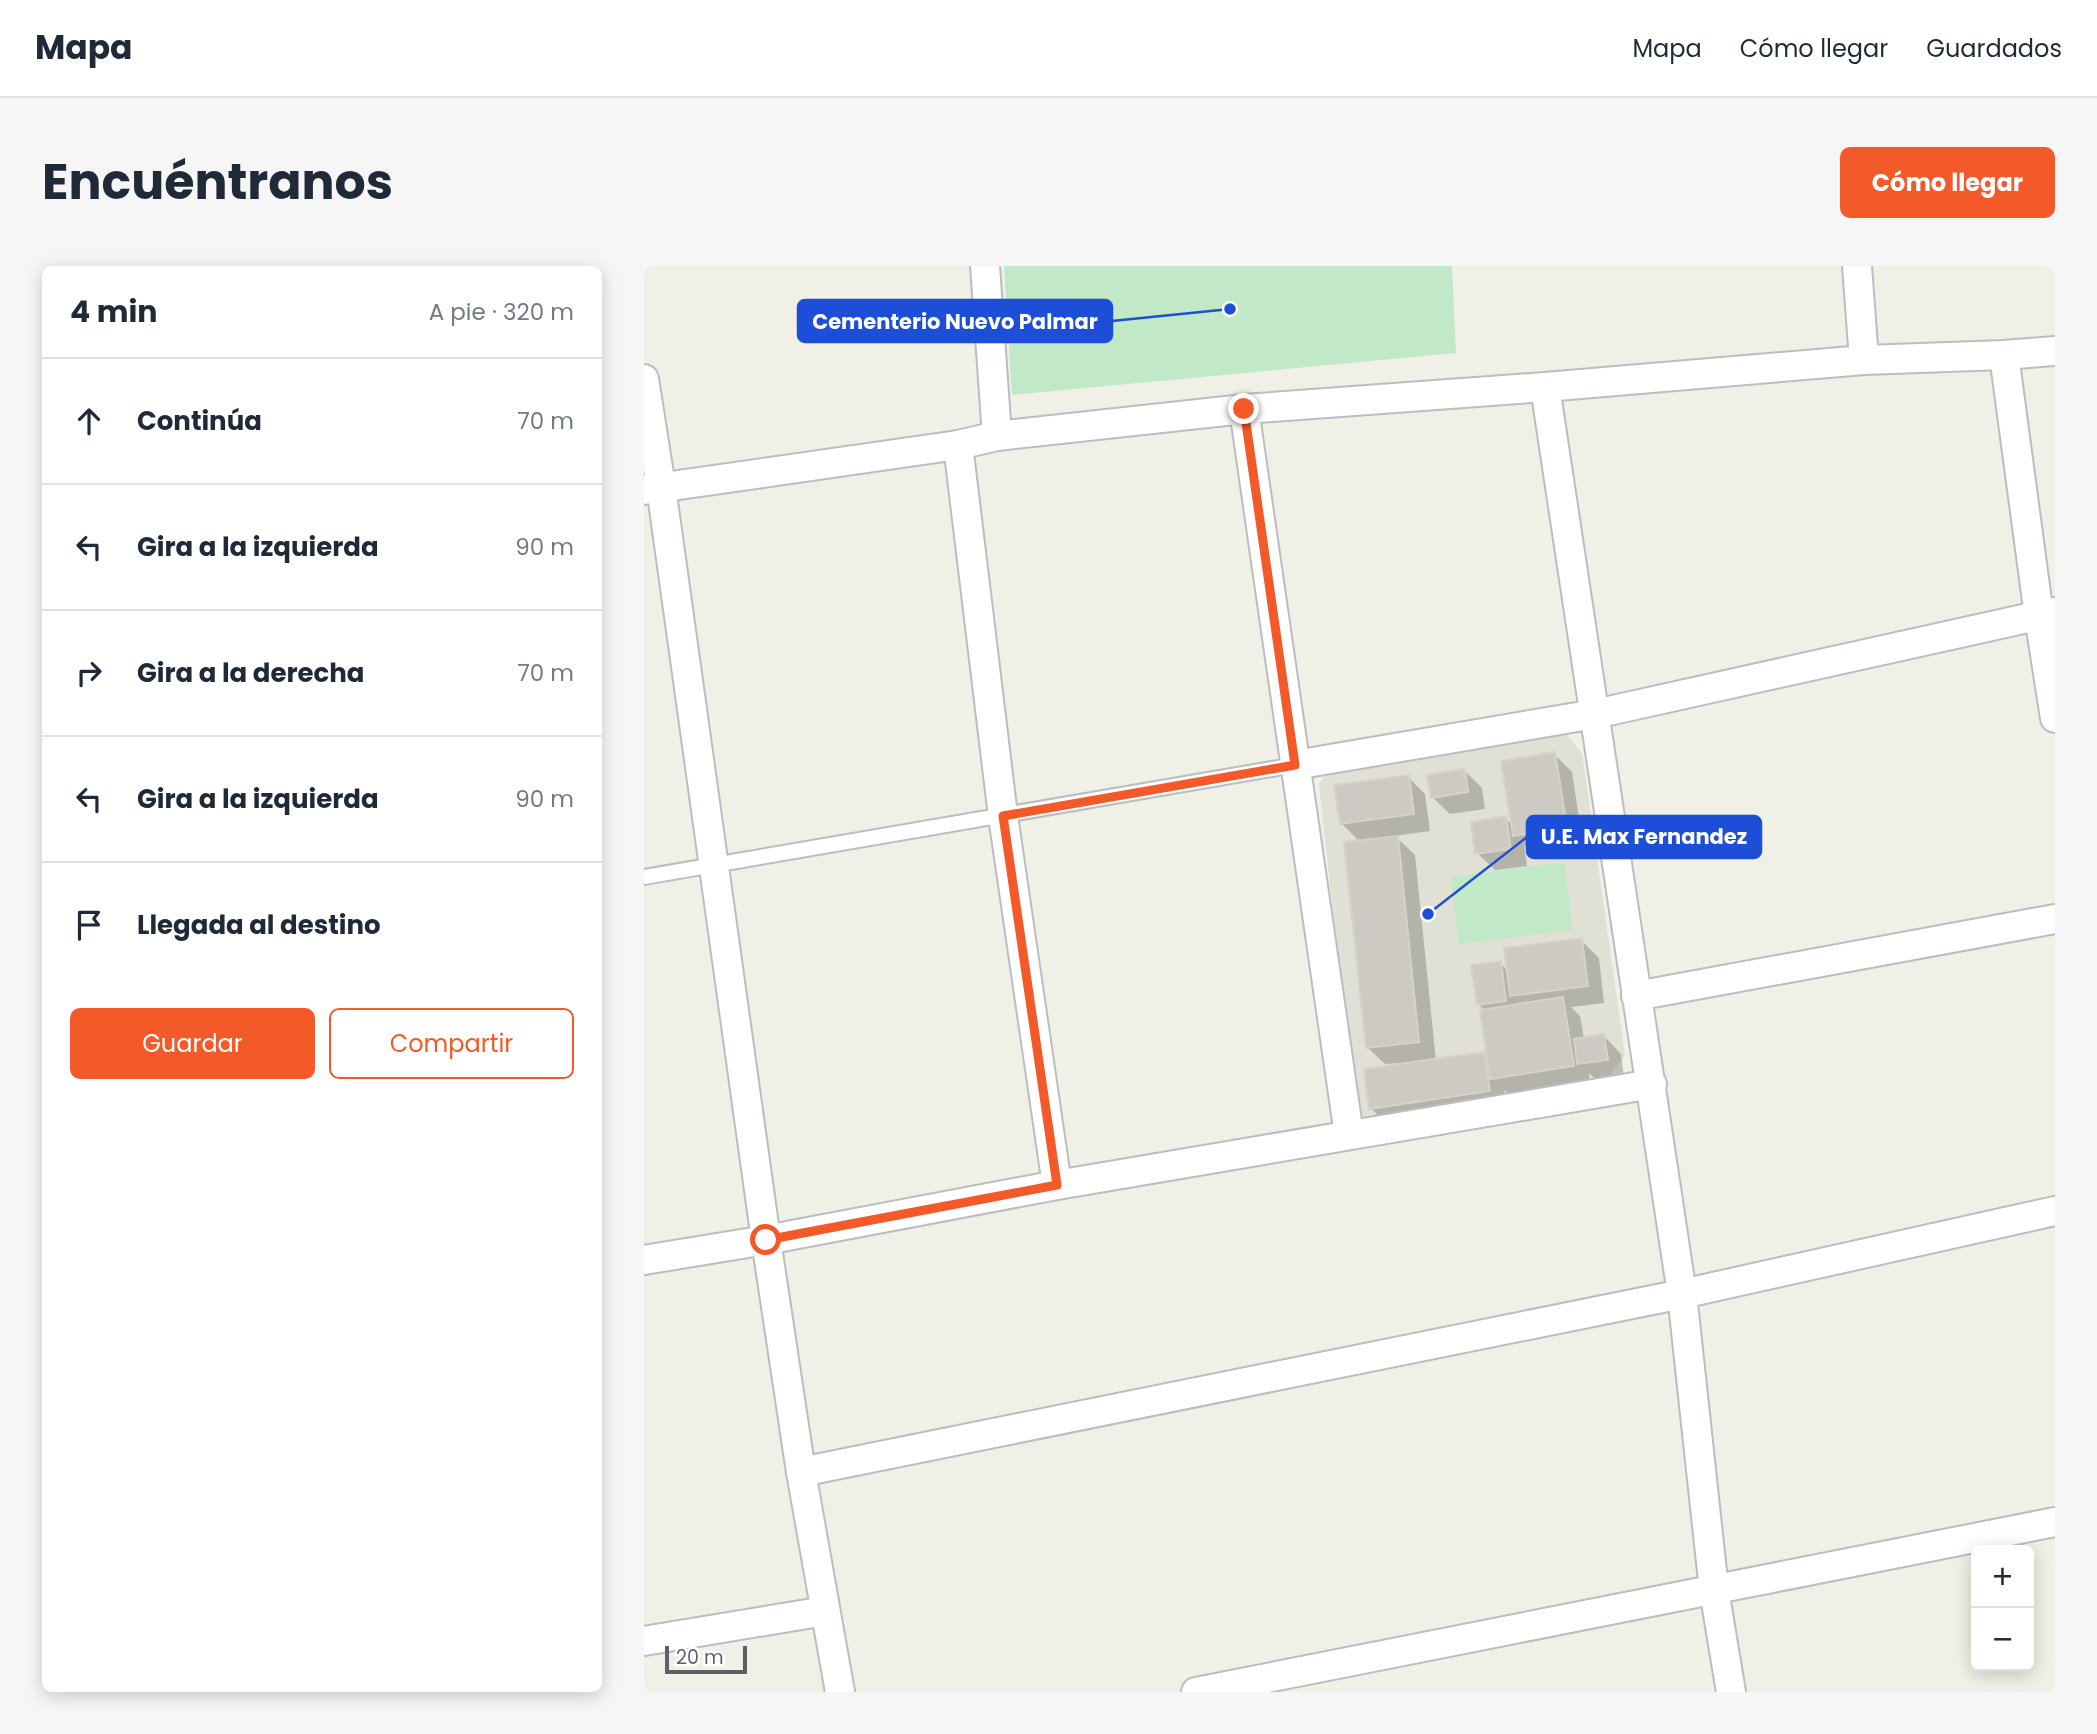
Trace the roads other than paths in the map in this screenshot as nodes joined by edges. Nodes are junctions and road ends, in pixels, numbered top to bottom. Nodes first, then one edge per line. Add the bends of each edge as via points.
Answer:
1 (985, 266) edge
2 (1857, 266) edge
3 (2055, 351) edge
4 (2004, 355) junction
5 (1864, 360) junction
6 (644, 379) edge
7 (1545, 387) junction
8 (1244, 409) junction
9 (997, 436) junction
10 (958, 445) junction
11 (653, 488) edge
12 (2047, 614) edge
13 (1595, 714) junction
14 (2055, 718) edge
15 (1295, 765) junction
16 (1003, 816) junction
17 (715, 866) junction
18 (644, 877) edge
19 (2055, 919) edge
20 (1636, 996) junction
21 (1652, 1083) junction
22 (1349, 1135) junction
23 (1057, 1185) junction
24 (2055, 1211) edge
25 (766, 1240) junction
26 (644, 1260) edge
27 (1682, 1294) junction
28 (801, 1472) junction
29 (2055, 1522) edge
30 (1714, 1590) junction
31 (825, 1611) junction
32 (644, 1641) edge
33 (840, 1692) edge
34 (1196, 1692) edge
35 (1731, 1692) edge

1 - 9 street
2 - 5 street
3 - 4 street
4 - 5 street
4 - 12 street
5 - 7 street
6 - 11 street
7 - 8 street
7 - 13 street
8 - 9 street
8 - 15 street
9 - 10 street
10 - 11 street
10 - 16 street
11 - 17 street
12 - 13 street
12 - 14 street
13 - 15 street
13 - 20 street
15 - 16 lane
15 - 22 street
16 - 17 lane
16 - 23 street
17 - 18 lane
17 - 25 street
19 - 20 street
20 - 21 street
21 - 22 street
21 - 27 street
22 - 23 street
23 - 25 street
24 - 27 street
25 - 26 street
25 - 28 street
27 - 28 street
27 - 30 street
28 - 31 street
29 - 30 street
30 - 34 street
30 - 35 street
31 - 32 street
31 - 33 street

